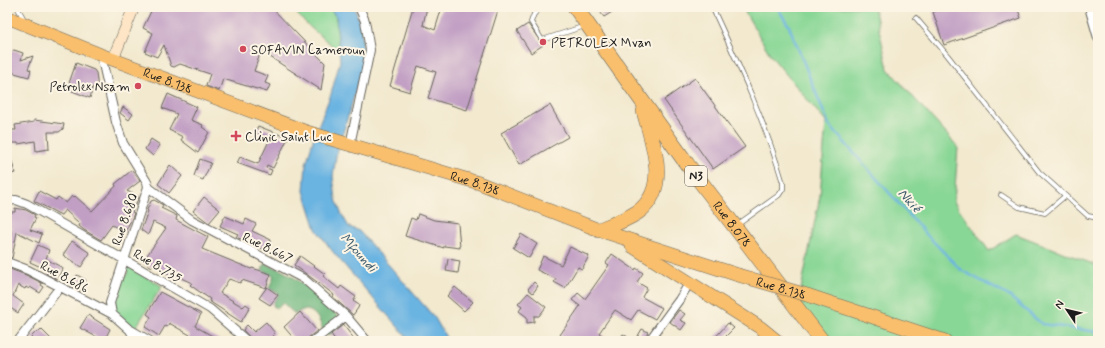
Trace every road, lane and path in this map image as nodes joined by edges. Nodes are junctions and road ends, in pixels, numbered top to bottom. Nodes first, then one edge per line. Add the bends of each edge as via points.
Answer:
1 (17, 7) edge
2 (134, 7) edge
3 (359, 7) edge
4 (542, 7) edge
5 (575, 7) edge
6 (712, 7) edge
7 (1089, 7) edge
8 (7, 17) edge
9 (916, 18) dead end
10 (587, 25) junction
11 (28, 26) junction
12 (1098, 38) edge
13 (107, 57) junction
14 (642, 102) junction
15 (347, 144) junction
16 (148, 187) junction
17 (1001, 195) dead end
18 (1065, 196) junction
19 (7, 201) edge
20 (1098, 218) edge
21 (735, 226) junction
22 (599, 230) junction
23 (615, 236) junction
24 (123, 259) junction
25 (7, 262) edge
26 (690, 282) junction
27 (60, 287) junction
28 (112, 314) junction
29 (346, 316) junction
30 (130, 330) junction
31 (18, 341) edge
32 (136, 341) edge
33 (150, 341) edge
34 (247, 341) edge
35 (313, 341) edge
36 (367, 341) edge
37 (649, 341) edge
38 (777, 341) edge
39 (822, 341) edge
40 (945, 341) edge

1 - 11 lane
2 - 13 main road
3 - 15 street via 365,21 370,50
4 - 10 lane via 534,14 532,22 542,40
5 - 10 highway, Rue 8.078 / N3
6 - 21 lane via 758,106 783,183 781,192
7 - 12 street
8 - 11 main road, Rue 8.138
9 - 18 lane via 1039,172
10 - 14 highway, Rue 8.078 / N3
11 - 13 main road, Rue 8.138
13 - 15 main road, Rue 8.138 via 307,132
13 - 16 street, Rue 8.680 via 116,122 123,144
14 - 21 highway, Rue 8.078 / N3
14 - 22 highway via 655,152 658,174 655,185 649,200 639,211
15 - 22 main road, Rue 8.138 via 480,183
16 - 24 street, Rue 8.680
16 - 29 street, Rue 8.667 via 192,220 304,279
17 - 18 lane via 1019,207 1045,213
18 - 20 lane via 1088,216
19 - 24 street, Rue 8.735 via 16,200 27,204
21 - 39 highway, Rue 8.078 / N3
22 - 23 main road, Rue 8.138
23 - 26 main road
23 - 40 main road, Rue 8.138, bridge
24 - 28 street, Rue 8.680 via 110,303
24 - 34 street, Rue 8.735 via 210,309
25 - 27 street, Rue 8.686
26 - 37 street
26 - 38 main road
27 - 28 street, Rue 8.686
27 - 31 street
28 - 30 street
29 - 35 street
29 - 36 street, Rue 8.667
30 - 32 street
30 - 33 street

